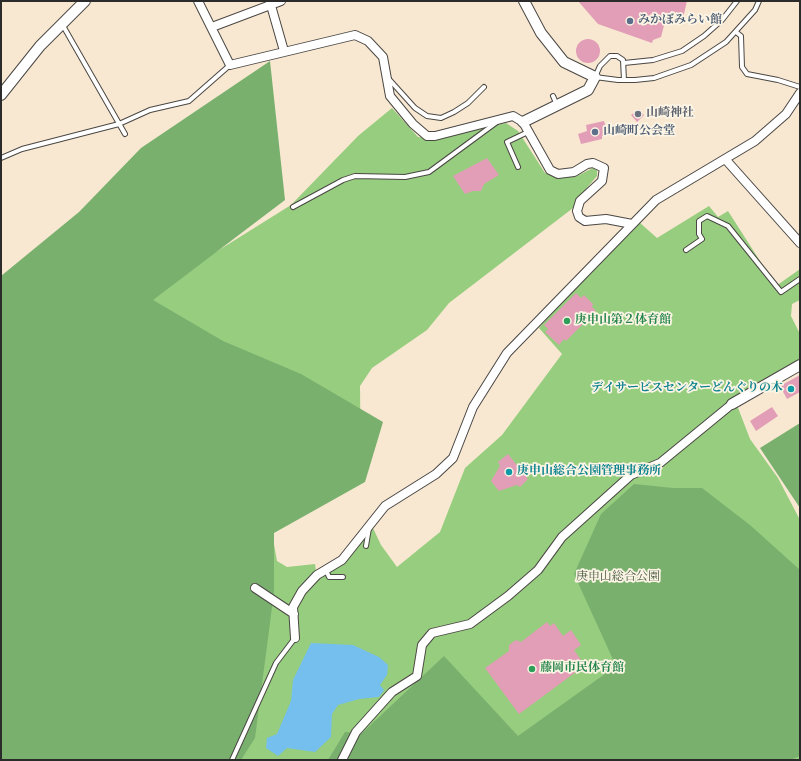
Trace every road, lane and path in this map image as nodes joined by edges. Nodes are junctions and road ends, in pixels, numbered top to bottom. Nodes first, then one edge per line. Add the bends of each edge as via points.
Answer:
1 (85, 1) edge
2 (198, 1) edge
3 (281, 1) edge
4 (525, 1) edge
5 (737, 1) edge
6 (759, 1) edge
7 (271, 3) edge
8 (62, 24) junction
9 (212, 27) junction
10 (736, 32) junction
11 (284, 51) junction
12 (624, 63) junction
13 (230, 65) junction
14 (386, 75) junction
15 (595, 77) junction
16 (624, 80) junction
17 (484, 87) dead end
18 (800, 87) edge
19 (800, 93) edge
20 (1, 95) edge
21 (502, 118) junction
22 (523, 122) junction
23 (119, 124) junction
24 (528, 132) junction
25 (125, 134) dead end
26 (1, 158) edge
27 (726, 160) junction
28 (518, 166) dead end
29 (293, 207) dead end
30 (632, 224) junction
31 (800, 243) edge
32 (686, 250) dead end
33 (800, 279) edge
34 (800, 365) edge
35 (732, 404) joint
36 (371, 522) junction
37 (366, 546) dead end
38 (326, 569) junction
39 (343, 577) dead end
40 (254, 588) dead end
41 (294, 614) junction
42 (295, 638) joint
43 (232, 760) edge
44 (342, 760) edge

1 - 8 street
2 - 9 street
3 - 7 street
4 - 15 street via 541,33 564,62
5 - 12 lane via 722,20 682,51 653,60
6 - 10 lane via 755,10
7 - 9 street
7 - 11 street
8 - 20 street via 40,46
8 - 23 lane
9 - 13 street
10 - 16 lane via 726,42 691,65 654,78
10 - 18 lane via 741,36 742,68 747,74
11 - 13 street
11 - 14 street via 355,35 368,41 383,57
12 - 15 lane via 617,56 610,56 600,66
12 - 16 lane
13 - 23 lane via 189,101 150,110
14 - 17 lane via 415,108 427,116 441,118 468,103
14 - 21 street via 390,96 413,124 427,136
15 - 16 lane
15 - 22 street via 588,90 555,101
19 - 27 street via 786,114 769,130
21 - 22 street via 513,116
21 - 29 lane via 429,172 405,177 355,176
22 - 24 street
23 - 25 lane
23 - 26 lane via 22,149
24 - 28 lane via 507,142
24 - 30 street via 550,170 558,174 574,172 586,164 593,163 604,168 602,180 580,201 577,211 579,217 585,221 606,219
27 - 30 street via 656,200
27 - 31 street
30 - 36 street via 506,353 473,407 453,458 436,474 385,506
32 - 33 lane via 702,238 699,222 707,216 728,226 781,292
34 - 35 street
35 - 44 street via 667,458 631,475 562,537 538,570 508,596 470,624 432,633 422,644 417,676 392,692 356,732
36 - 37 lane
36 - 38 street via 342,560
38 - 39 lane via 329,577
38 - 41 street via 302,591 293,607
40 - 41 street
41 - 42 street
42 - 43 lane via 276,663

